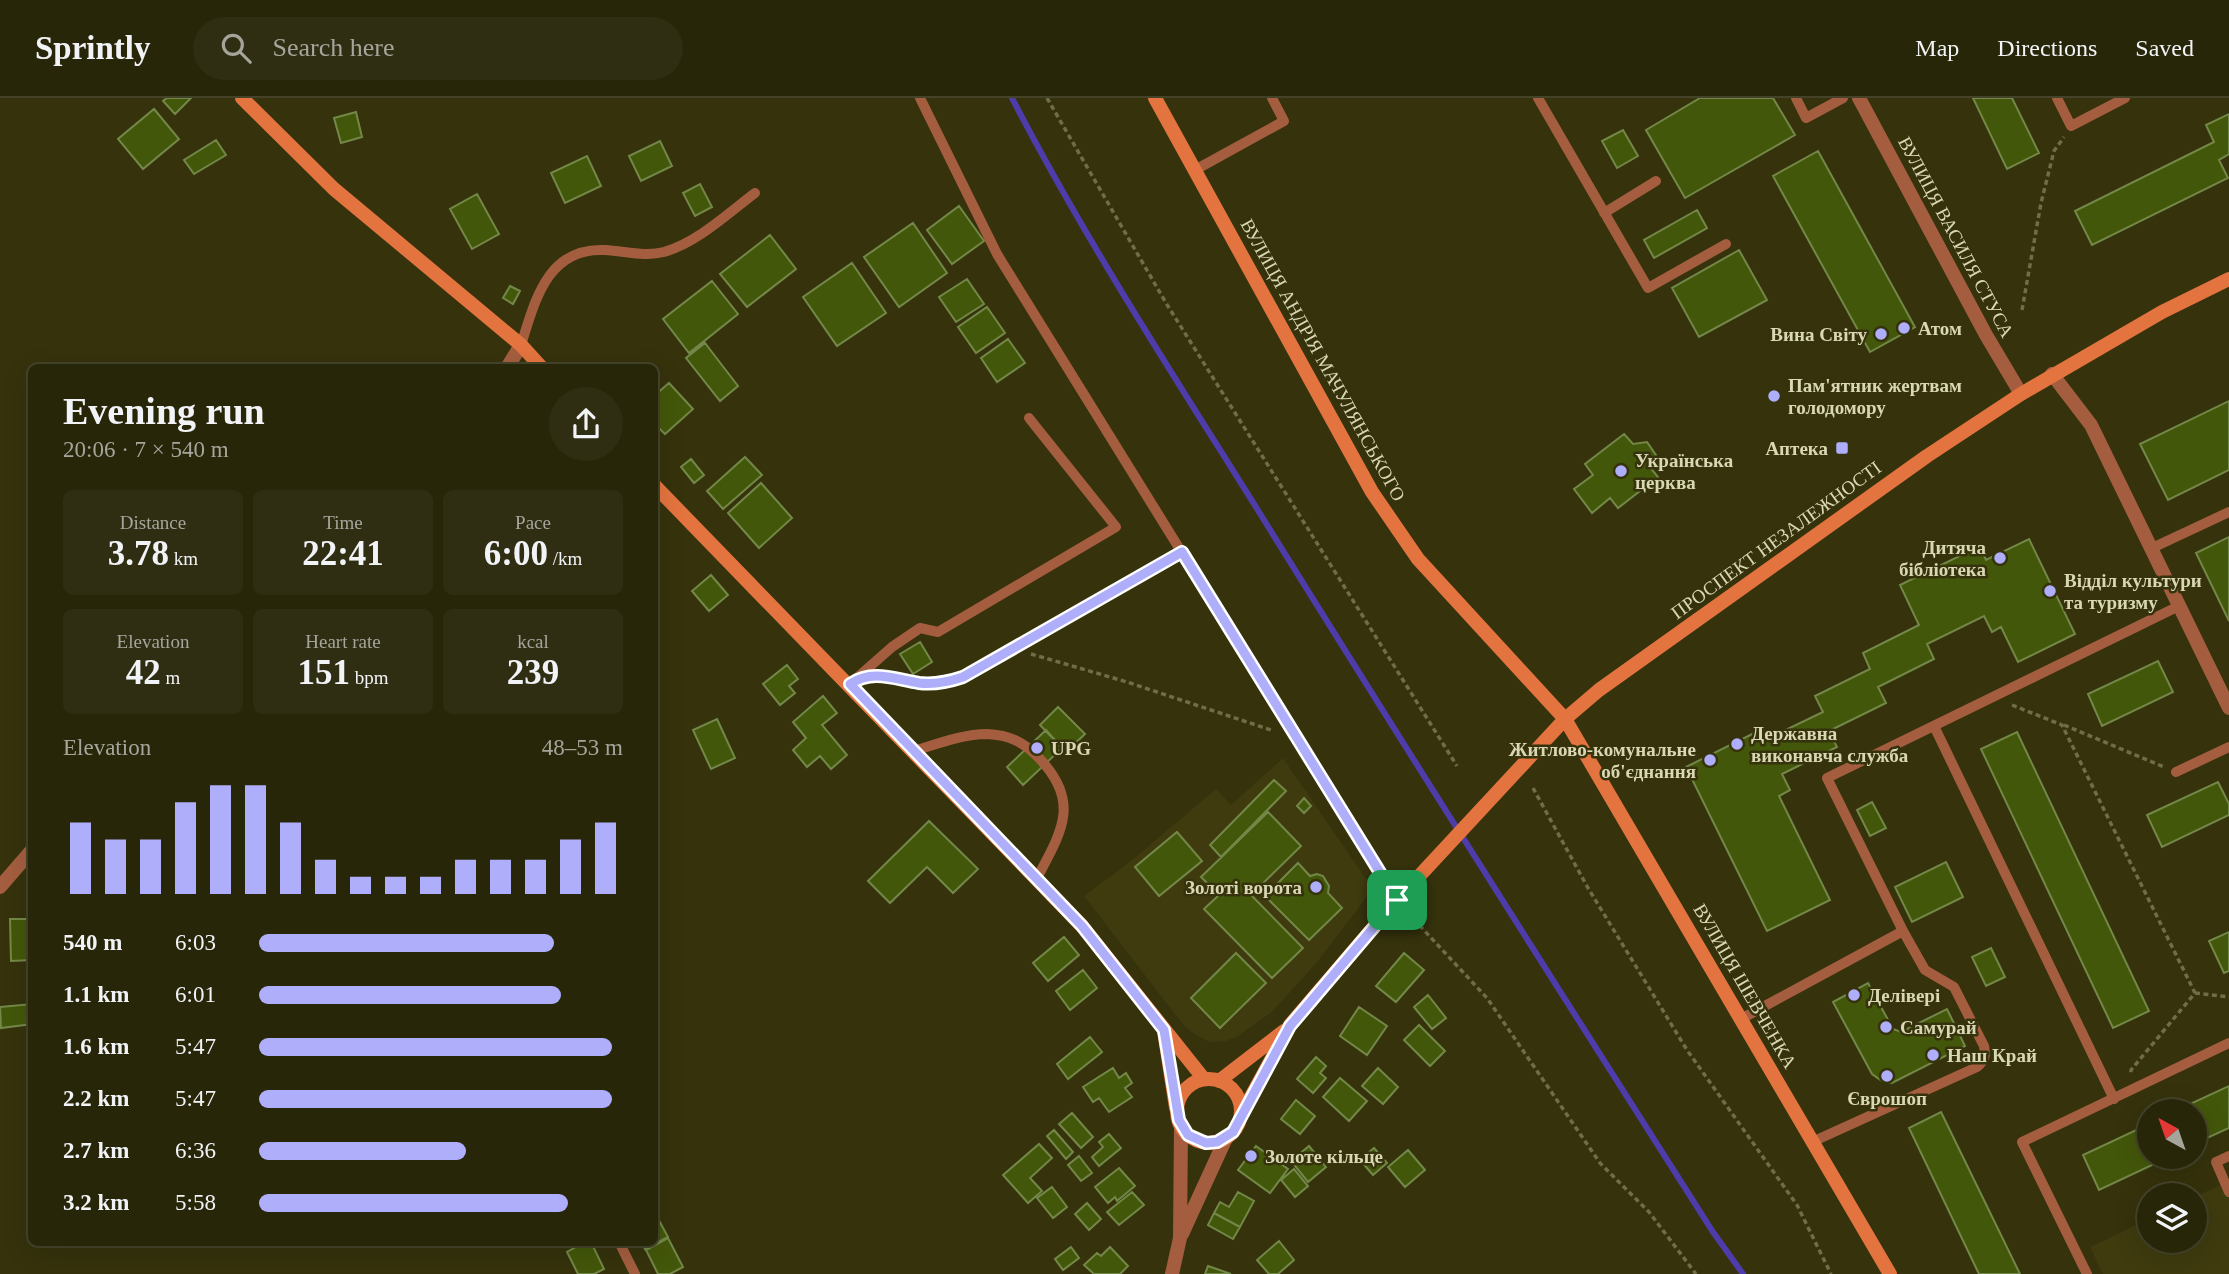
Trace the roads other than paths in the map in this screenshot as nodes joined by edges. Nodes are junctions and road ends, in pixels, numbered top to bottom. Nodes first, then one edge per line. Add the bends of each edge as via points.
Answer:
1 (242, 98) edge
2 (919, 98) edge
3 (1155, 98) edge
4 (1272, 98) edge
5 (1538, 98) edge
6 (1796, 98) edge
7 (1843, 98) edge
8 (1859, 98) edge
9 (2057, 98) edge
10 (2126, 98) edge
11 (1195, 170) junction
12 (1656, 181) dead end
13 (755, 193) dead end
14 (1604, 213) junction
15 (1726, 244) dead end
16 (2229, 279) edge
17 (521, 345) junction
18 (509, 364) edge
19 (538, 364) edge
20 (2052, 374) junction
21 (2021, 394) junction
22 (1029, 418) dead end
23 (658, 489) edge
24 (2229, 512) edge
25 (2150, 550) junction
26 (1182, 552) junction
27 (2179, 606) junction
28 (850, 684) junction
29 (2229, 708) edge
30 (1565, 719) junction
31 (1934, 726) junction
32 (2229, 747) edge
33 (914, 751) junction
34 (2176, 772) road end
35 (28, 855) edge
36 (1037, 878) junction
37 (0, 887) edge
38 (1397, 900) junction
39 (1903, 931) junction
40 (1741, 1019) junction
41 (1290, 1026) junction
42 (1164, 1030) junction
43 (2229, 1043) edge
44 (1204, 1079) junction
45 (1219, 1081) junction
46 (2114, 1099) junction
47 (1241, 1115) junction
48 (1179, 1120) junction
49 (1226, 1138) junction
50 (1812, 1142) junction
51 (2229, 1156) edge
52 (2229, 1192) edge
53 (1180, 1238) junction
54 (621, 1246) edge
55 (635, 1274) edge
56 (1172, 1274) edge
57 (1890, 1274) edge
58 (2087, 1274) edge

1 - 17 main road via 334,189
2 - 26 lane via 996,254
3 - 11 main road, ВУЛИЦЯ АНДРІЯ МАЧУЛЯНСЬКОГО
4 - 11 lane via 1284,121
5 - 14 lane
6 - 7 lane via 1806,118
8 - 21 street, ВУЛИЦЯ ВАСИЛЯ СТУСА
9 - 10 lane via 2071,126
11 - 30 main road, ВУЛИЦЯ АНДРІЯ МАЧУЛЯНСЬКОГО via 1372,492 1418,559
12 - 14 lane
13 - 17 lane via 673,248 650,254 584,251 568,258 545,281
14 - 15 lane via 1648,288
16 - 20 main road, ПРОСПЕКТ НЕЗАЛЕЖНОСТІ
17 - 18 street
17 - 19 main road
20 - 21 main road, ПРОСПЕКТ НЕЗАЛЕЖНОСТІ
20 - 25 street via 2091,425
21 - 30 main road, ПРОСПЕКТ НЕЗАЛЕЖНОСТІ via 1826,528
22 - 28 lane via 1116,527 937,632 920,628
23 - 28 main road
24 - 25 lane
25 - 27 street
26 - 28 lane via 963,677 920,683 871,675
26 - 38 lane
27 - 29 street
27 - 31 lane
28 - 33 main road
30 - 38 main road, ПРОСПЕКТ НЕЗАЛЕЖНОСТІ
30 - 40 main road, ВУЛИЦЯ ШЕВЧЕНКА
31 - 39 lane via 1827,778
31 - 46 lane
32 - 34 lane
33 - 36 main road
33 - 36 lane via 986,734 1025,744 1055,775 1065,813
35 - 37 street
36 - 42 main road via 1082,926
38 - 41 main road, ПРОСПЕКТ НЕЗАЛЕЖНОСТІ
39 - 40 lane
39 - 50 lane via 1925,970 1955,986 1984,1046 1983,1062
40 - 50 main road, ВУЛИЦЯ ШЕВЧЕНКА
41 - 45 main road
41 - 47 main road
42 - 44 main road
42 - 48 main road
43 - 46 lane
44 - 45 main road
44 - 48 main road via 1187,1088 1178,1104
45 - 47 main road via 1236,1094
46 - 58 lane via 2022,1142
47 - 49 main road
48 - 49 main road via 1188,1135 1206,1143
48 - 53 street
49 - 53 street
50 - 57 main road, ВУЛИЦЯ ШЕВЧЕНКА
51 - 52 lane via 2216,1162
53 - 56 street
54 - 55 lane

